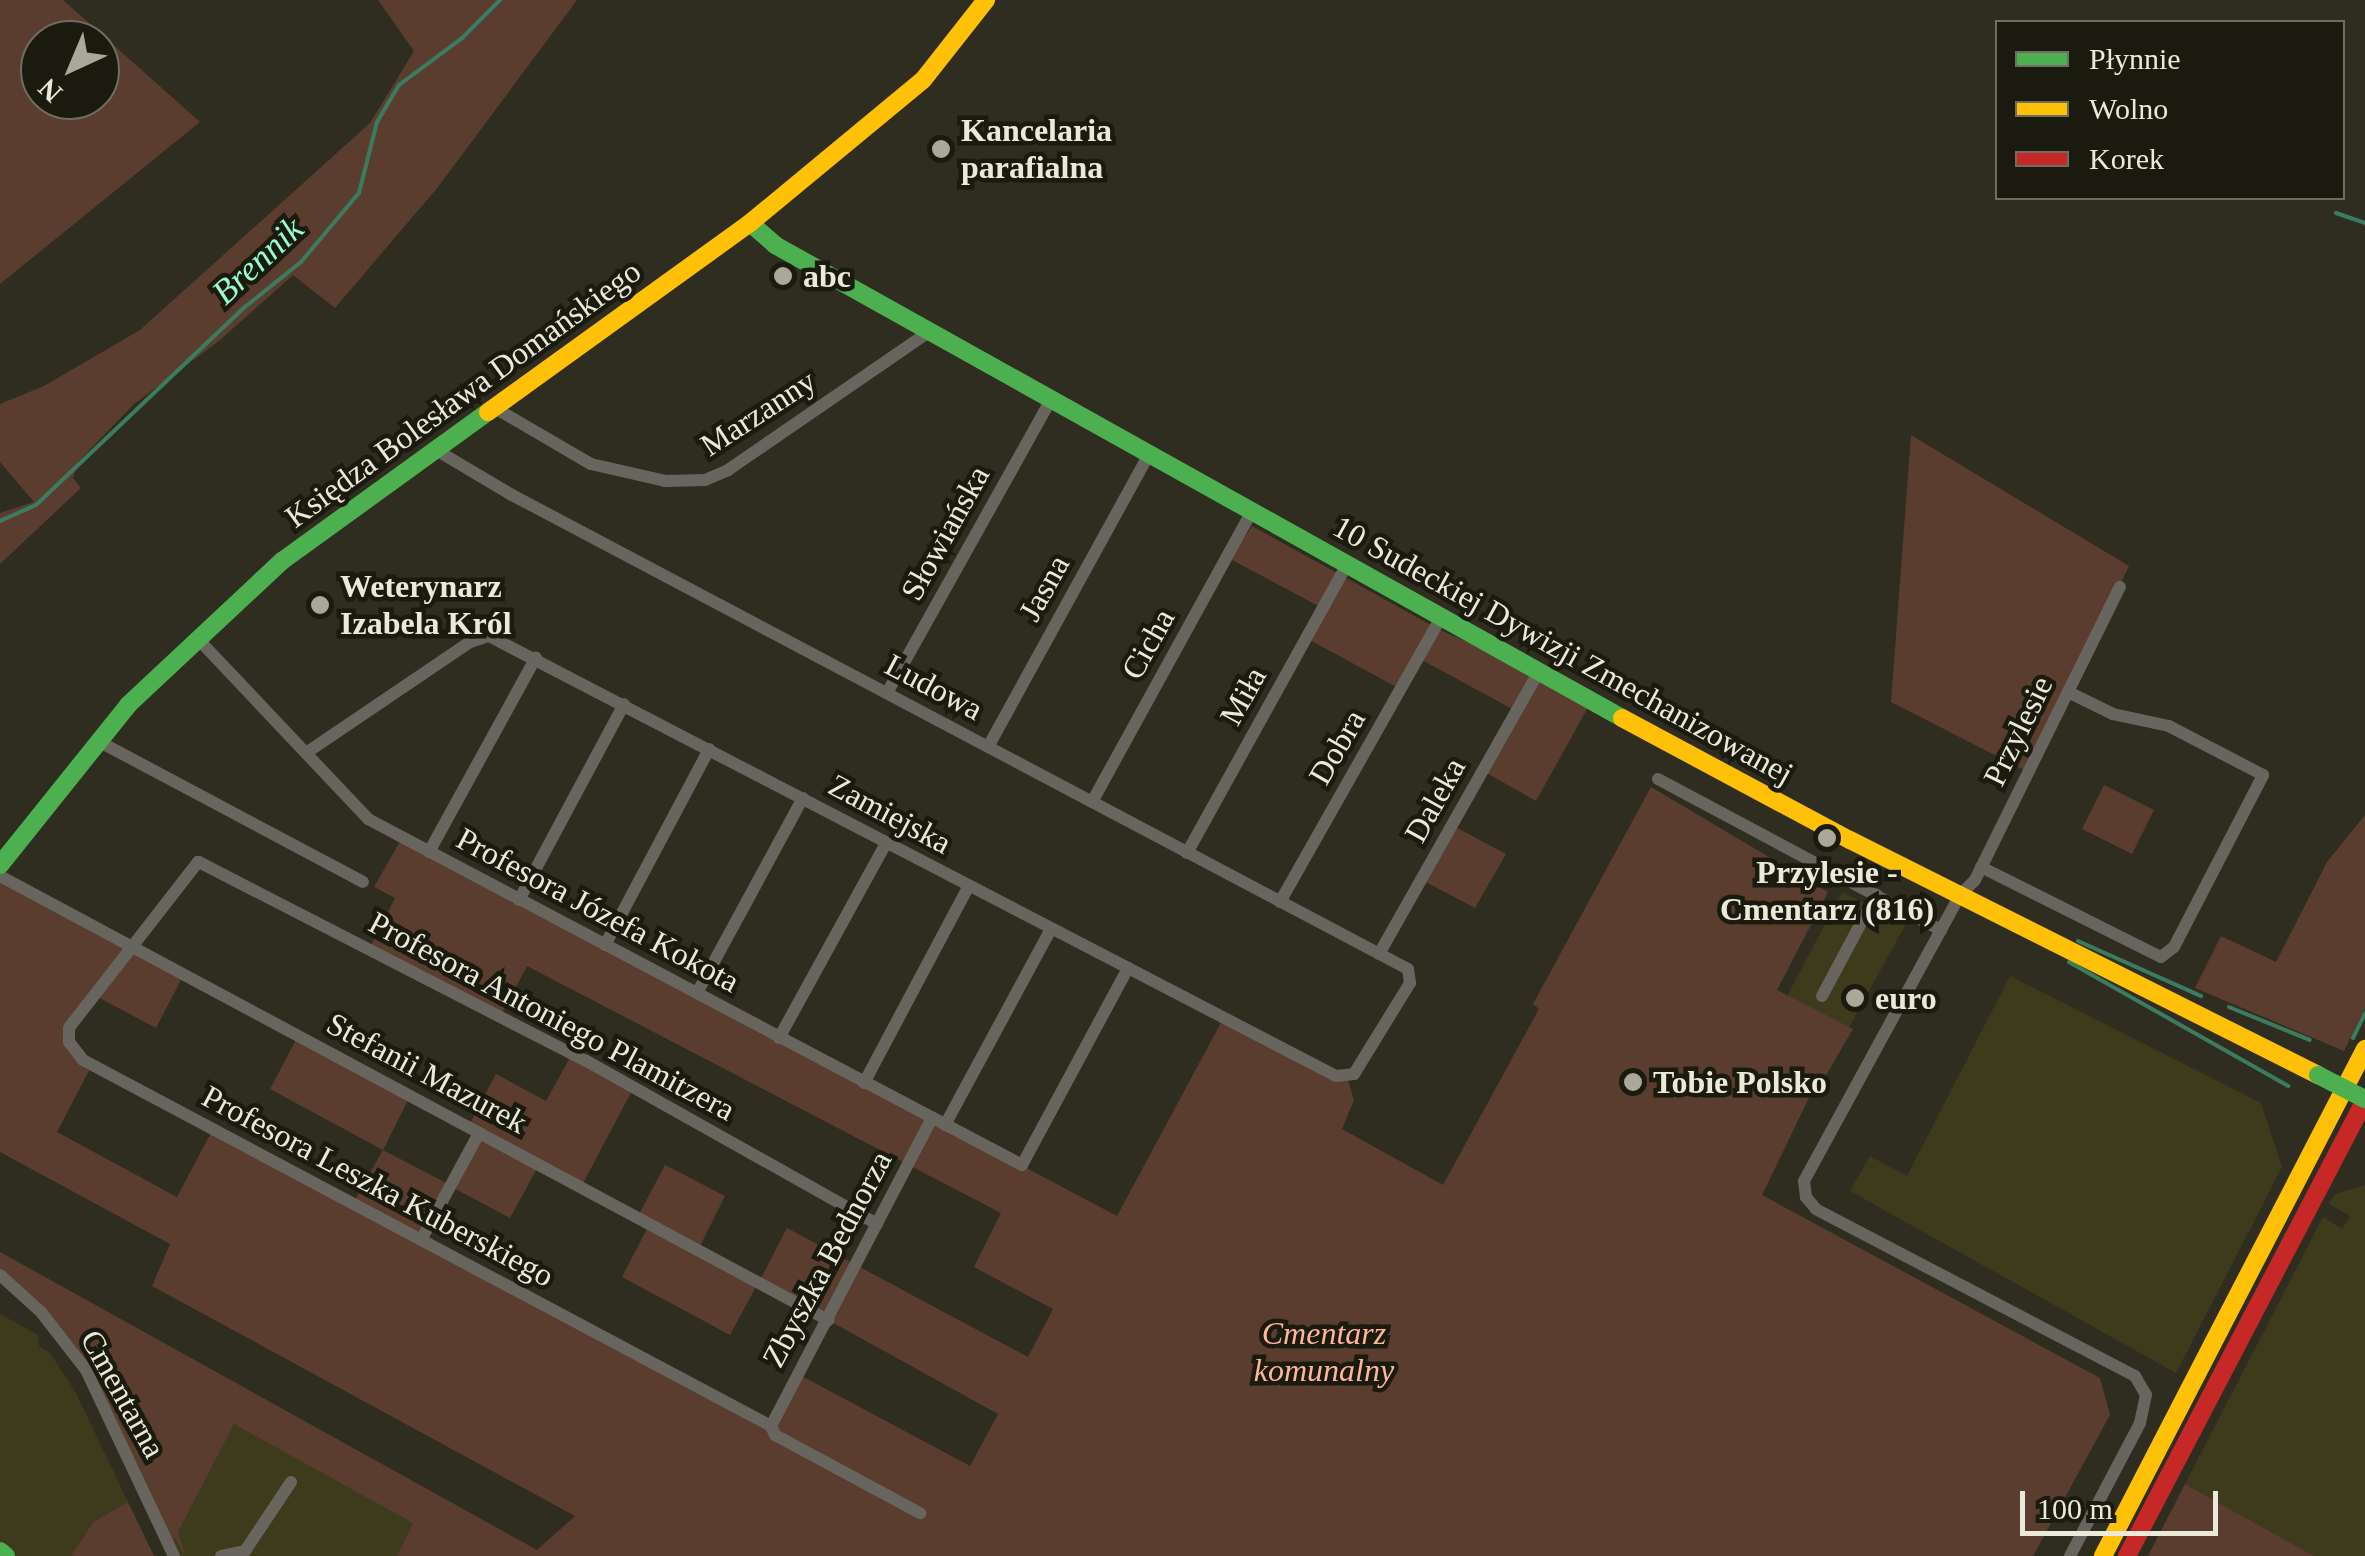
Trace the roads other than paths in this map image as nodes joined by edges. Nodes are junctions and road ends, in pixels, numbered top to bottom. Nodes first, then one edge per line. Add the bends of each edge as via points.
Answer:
1 (986, 0) edge
2 (750, 224) junction
3 (929, 332) junction
4 (1050, 400) junction
5 (495, 408) junction
6 (436, 450) junction
7 (1148, 456) junction
8 (1251, 513) junction
9 (1346, 566) junction
10 (2120, 587) dead end
11 (1441, 618) junction
12 (198, 639) junction
13 (536, 658) junction
14 (1538, 672) junction
15 (2068, 692) junction
16 (888, 693) junction
17 (624, 704) junction
18 (98, 741) junction
19 (988, 747) junction
20 (709, 748) junction
21 (306, 753) junction
22 (1658, 778) dead end
23 (803, 798) junction
24 (1092, 802) junction
25 (886, 843) junction
26 (428, 852) junction
27 (1187, 853) junction
28 (0, 865) edge
29 (1982, 867) junction
30 (0, 876) edge
31 (364, 882) dead end
32 (968, 887) junction
33 (1876, 895) junction
34 (1960, 895) junction
35 (519, 900) junction
36 (1280, 902) junction
37 (1051, 929) junction
38 (1941, 930) junction
39 (130, 946) junction
40 (605, 946) junction
41 (1379, 954) junction
42 (1128, 968) junction
43 (1408, 969) joint
44 (697, 994) junction
45 (1822, 996) dead end
46 (779, 1038) junction
47 (2365, 1049) edge
48 (864, 1083) junction
49 (2365, 1099) edge
50 (938, 1122) junction
51 (479, 1132) junction
52 (877, 1224) junction
53 (421, 1240) junction
54 (0, 1276) edge
55 (828, 1320) junction
56 (771, 1426) junction
57 (290, 1482) dead end
58 (920, 1513) dead end
59 (0, 1551) edge
60 (6, 1556) edge
61 (174, 1556) edge
62 (221, 1556) edge
63 (2070, 1556) edge
64 (2103, 1556) edge
65 (2127, 1556) edge

1 - 2 main road, Księdza Bolesława Domańskiego via 923,80
2 - 3 main road, 10 Sudeckiej Dywizji Zmechanizowanej via 774,245
2 - 5 main road, Księdza Bolesława Domańskiego
3 - 4 main road, 10 Sudeckiej Dywizji Zmechanizowanej
3 - 5 street, Marzanny via 704,480 665,480 591,464
4 - 7 main road, 10 Sudeckiej Dywizji Zmechanizowanej
4 - 16 street, Słowiańska
5 - 6 main road, Księdza Bolesława Domańskiego
6 - 12 main road, Księdza Bolesława Domańskiego via 291,554
6 - 16 street, Ludowa
7 - 8 main road, 10 Sudeckiej Dywizji Zmechanizowanej
7 - 19 street, Jasna
8 - 9 main road, 10 Sudeckiej Dywizji Zmechanizowanej
8 - 24 street, Cicha
9 - 11 main road, 10 Sudeckiej Dywizji Zmechanizowanej
9 - 27 street, Miła
10 - 15 street, Przylesie
11 - 14 main road, 10 Sudeckiej Dywizji Zmechanizowanej
11 - 36 street, Dobra
12 - 18 main road, Księdza Bolesława Domańskiego
12 - 21 street, Profesora Józefa Kokota
13 - 17 street, Zamiejska
13 - 21 street, Zamiejska via 480,636
13 - 26 street
14 - 34 main road, 10 Sudeckiej Dywizji Zmechanizowanej
14 - 41 street, Daleka
15 - 29 street, Przylesie
15 - 29 street via 2113,714 2168,726 2263,776 2174,947 2160,958
16 - 19 street, Ludowa
17 - 20 street, Zamiejska
17 - 35 street
18 - 28 main road, Księdza Bolesława Domańskiego
18 - 31 street
19 - 24 street, Ludowa
20 - 23 street, Zamiejska
20 - 40 street
21 - 26 street, Profesora Józefa Kokota via 368,818
22 - 33 street
23 - 25 street, Zamiejska
23 - 44 street
24 - 27 street, Ludowa
25 - 32 street, Zamiejska
25 - 46 street
26 - 35 street, Profesora Józefa Kokota
27 - 36 street, Ludowa
29 - 34 street, Przylesie
30 - 39 street, Stefanii Mazurek
32 - 37 street, Zamiejska
32 - 48 street
33 - 38 street
33 - 45 street
34 - 38 street, Przylesie
34 - 49 main road, 10 Sudeckiej Dywizji Zmechanizowanej, bridge
35 - 40 street, Profesora Józefa Kokota
36 - 41 street, Ludowa
37 - 42 street, Zamiejska
37 - 50 street, Zbyszka Bednorza
38 - 63 street, Przylesie via 1814,1160 1804,1181 1806,1197 1816,1209 2135,1376 2146,1395 2140,1423
39 - 51 street, Stefanii Mazurek
39 - 52 street, Profesora Antoniego Plamitzera via 198,862 586,1061
39 - 53 street, Profesora Leszka Kuberskiego via 72,1019 68,1035 77,1055
40 - 44 street, Profesora Józefa Kokota
41 - 43 street, Ludowa
42 - 43 street, Zamiejska via 1347,1077 1410,982
42 - 50 street, Profesora Józefa Kokota via 1022,1165
44 - 46 street, Profesora Józefa Kokota
46 - 48 street, Profesora Józefa Kokota
47 - 64 main road
48 - 50 street, Profesora Józefa Kokota
49 - 65 main road
50 - 52 street, Zbyszka Bednorza
51 - 53 street
51 - 55 street, Stefanii Mazurek
52 - 55 street, Zbyszka Bednorza
53 - 56 street, Profesora Leszka Kuberskiego
54 - 61 street, Cmentarna via 41,1312 86,1370
55 - 56 street, Zbyszka Bednorza
56 - 58 street, Profesora Leszka Kuberskiego via 775,1435
57 - 62 street via 245,1551
59 - 60 main road

